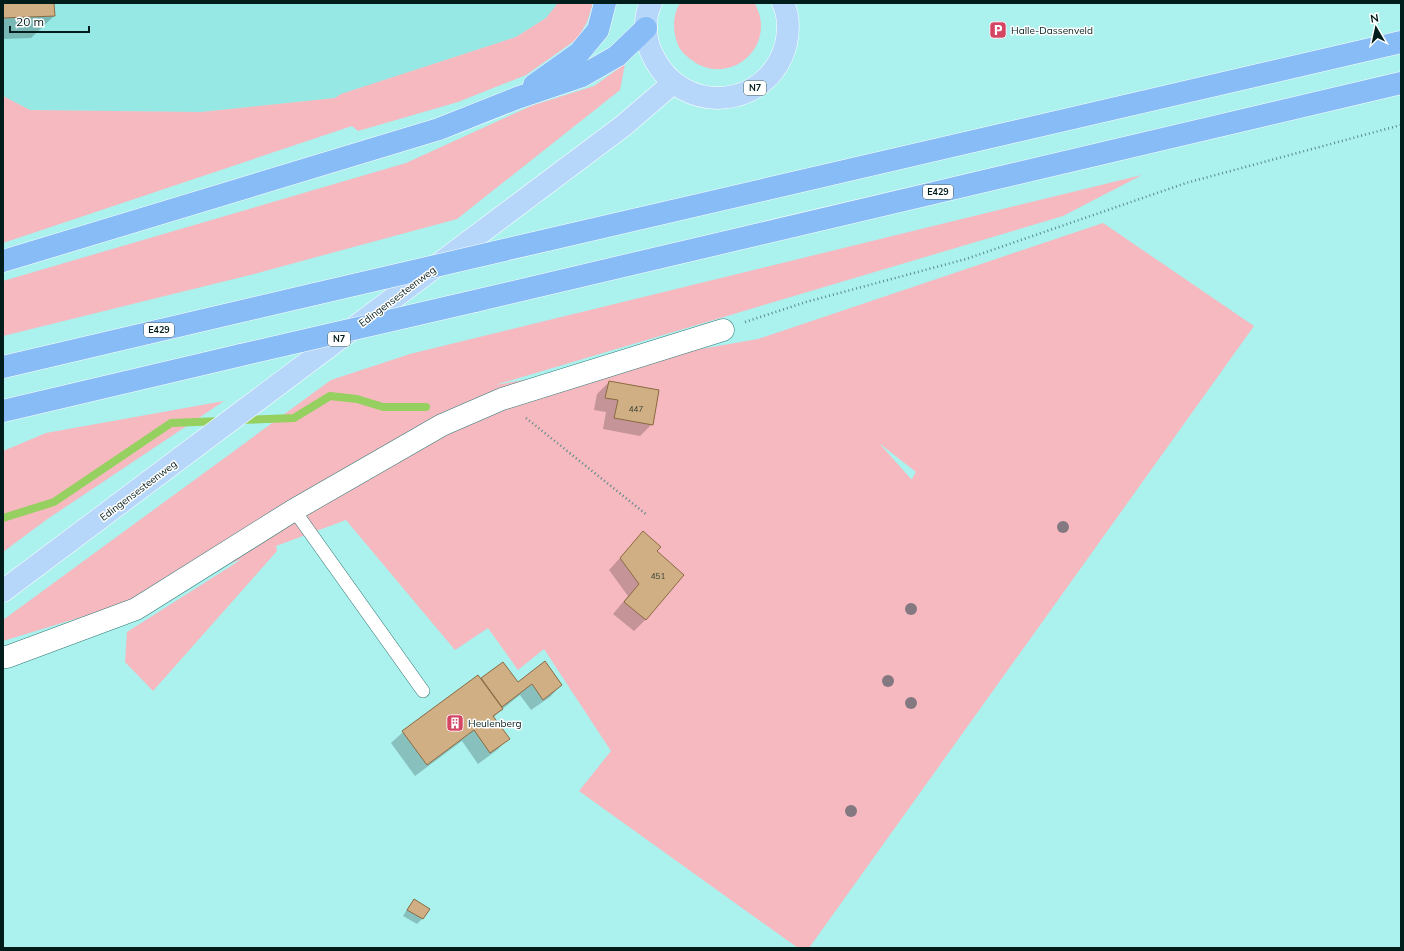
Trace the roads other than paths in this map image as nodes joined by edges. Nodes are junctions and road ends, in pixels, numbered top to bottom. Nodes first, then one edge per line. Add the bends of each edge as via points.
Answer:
1 (605, 3) edge
2 (651, 3) edge
3 (789, 6) edge
4 (646, 28) junction
5 (1401, 42) edge
6 (673, 83) junction
7 (1401, 83) edge
8 (517, 98) junction
9 (3, 261) edge
10 (723, 330) road end
11 (3, 367) edge
12 (3, 411) edge
13 (294, 510) junction
14 (3, 591) edge
15 (3, 657) edge
16 (423, 691) dead end

1 - 8 highway via 598,30 579,53
2 - 4 main road, N7
3 - 6 main road, N7 via 789,33 783,55 772,73 755,88 735,96 713,98 692,94
4 - 6 main road, N7 via 649,49 655,62
4 - 8 highway via 617,56 582,76
5 - 11 highway, E429, bridge
6 - 14 main road, Edingensesteenweg / N7 via 623,126
7 - 12 highway, E429, bridge
8 - 9 highway via 439,129
10 - 13 street via 502,399 442,425
13 - 15 street via 136,609
13 - 16 lane

